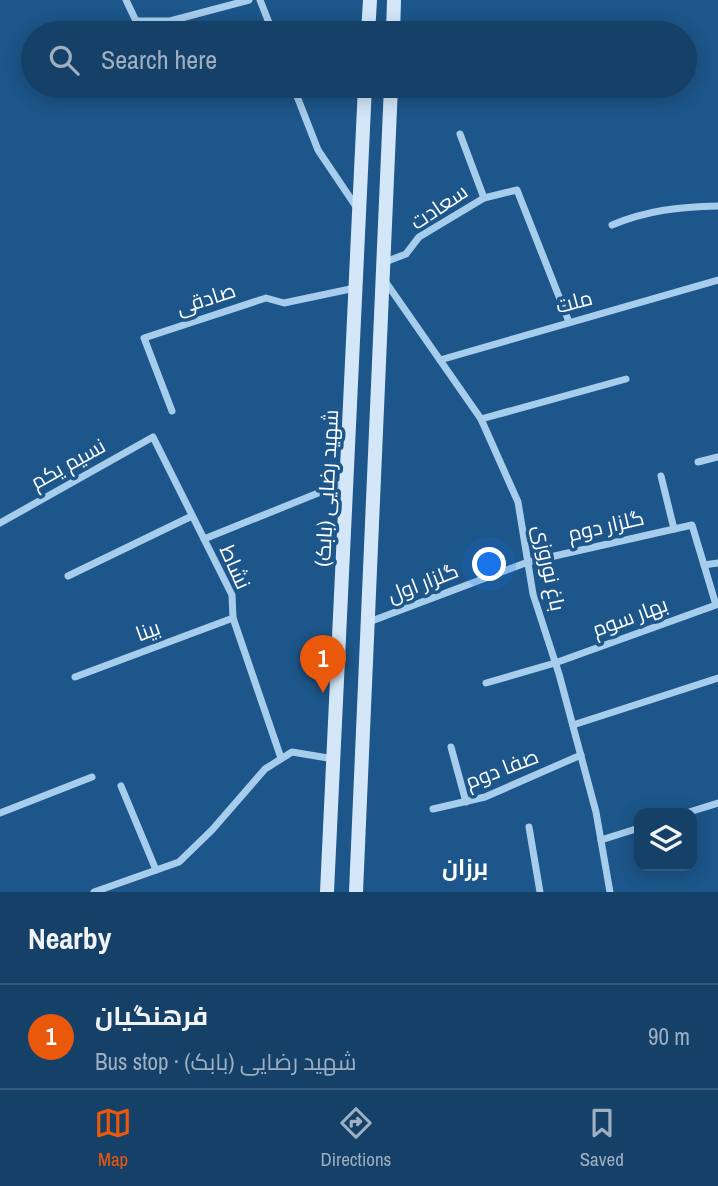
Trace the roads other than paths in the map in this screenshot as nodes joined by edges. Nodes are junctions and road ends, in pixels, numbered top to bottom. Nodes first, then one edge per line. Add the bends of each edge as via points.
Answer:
1 (126, 0) edge
2 (249, 0) edge
3 (260, 0) edge
4 (370, 0) edge
5 (394, 0) edge
6 (268, 21) edge
7 (369, 21) edge
8 (393, 21) edge
9 (298, 98) edge
10 (365, 98) edge
11 (391, 98) edge
12 (460, 134) dead end
13 (484, 198) junction
14 (718, 206) edge
15 (359, 215) junction
16 (612, 225) dead end
17 (385, 262) junction
18 (384, 280) junction
19 (718, 280) edge
20 (356, 288) junction
21 (569, 322) junction
22 (440, 360) junction
23 (626, 379) dead end
24 (172, 411) dead end
25 (481, 419) junction
26 (153, 437) joint
27 (718, 457) edge
28 (698, 462) dead end
29 (661, 476) dead end
30 (348, 481) junction
31 (192, 516) junction
32 (0, 523) edge
33 (674, 529) junction
34 (204, 539) junction
35 (528, 562) junction
36 (718, 563) edge
37 (704, 565) junction
38 (68, 576) dead end
39 (716, 605) edge
40 (233, 618) junction
41 (369, 622) junction
42 (555, 663) junction
43 (75, 677) dead end
44 (718, 678) edge
45 (486, 683) dead end
46 (573, 725) junction
47 (451, 747) dead end
48 (581, 755) junction
49 (281, 758) junction
50 (335, 760) junction
51 (92, 777) dead end
52 (121, 786) dead end
53 (466, 802) junction
54 (718, 803) edge
55 (433, 809) dead end
56 (697, 810) edge
57 (0, 813) edge
58 (529, 827) dead end
59 (634, 830) edge
60 (601, 840) junction
61 (156, 870) junction
62 (94, 892) edge
63 (327, 892) edge
64 (356, 892) edge
65 (540, 892) edge
66 (610, 892) edge

1 - 2 street via 136,21 170,21
3 - 6 street
4 - 7 main road
5 - 8 main road
9 - 15 street via 318,150
10 - 15 main road, شهید رضایی (بابک)
11 - 17 main road
12 - 13 street
13 - 17 street, سعادت via 419,237 406,254
13 - 21 street, سعادت via 517,190
14 - 16 street via 640,214
15 - 20 main road, شهید رضایی (بابک)
17 - 18 main road
18 - 22 street, باغ نوروزی
18 - 41 main road
19 - 21 street, ملت
20 - 24 street, صادقی via 284,303 266,298 144,338
20 - 30 main road, شهید رضایی (بابک)
21 - 22 street, ملت
22 - 25 street, باغ نوروزی
23 - 25 street
25 - 35 street, باغ نوروزی via 518,502
26 - 31 street, نشاط
26 - 32 street, نسیم یکم
27 - 28 street
29 - 33 street
30 - 34 street
30 - 50 main road, شهید رضایی (بابک)
31 - 34 street, نشاط
31 - 38 street
33 - 35 street, گلزار دوم
33 - 37 street, گلزار دوم via 692,525
34 - 40 street, نشاط via 232,595
35 - 41 street, گلزار اول
35 - 42 street, باغ نوروزی
36 - 37 street
37 - 39 street
39 - 42 street, بهار سوم
40 - 43 street, بینا
40 - 49 street, نشاط
41 - 64 main road
42 - 45 street, بهار سوم
42 - 46 street, باغ نوروزی
44 - 46 street
46 - 48 street, باغ نوروزی
47 - 53 street
48 - 53 street, صفا دوم
48 - 60 street, باغ نوروزی
49 - 50 street via 292,752
49 - 61 street via 265,769 178,862
50 - 63 main road, شهید رضایی (بابک)
51 - 57 street
52 - 61 street
53 - 55 street, صفا دوم
54 - 56 street
58 - 65 street
59 - 60 street
60 - 66 street, باغ نوروزی
61 - 62 street

